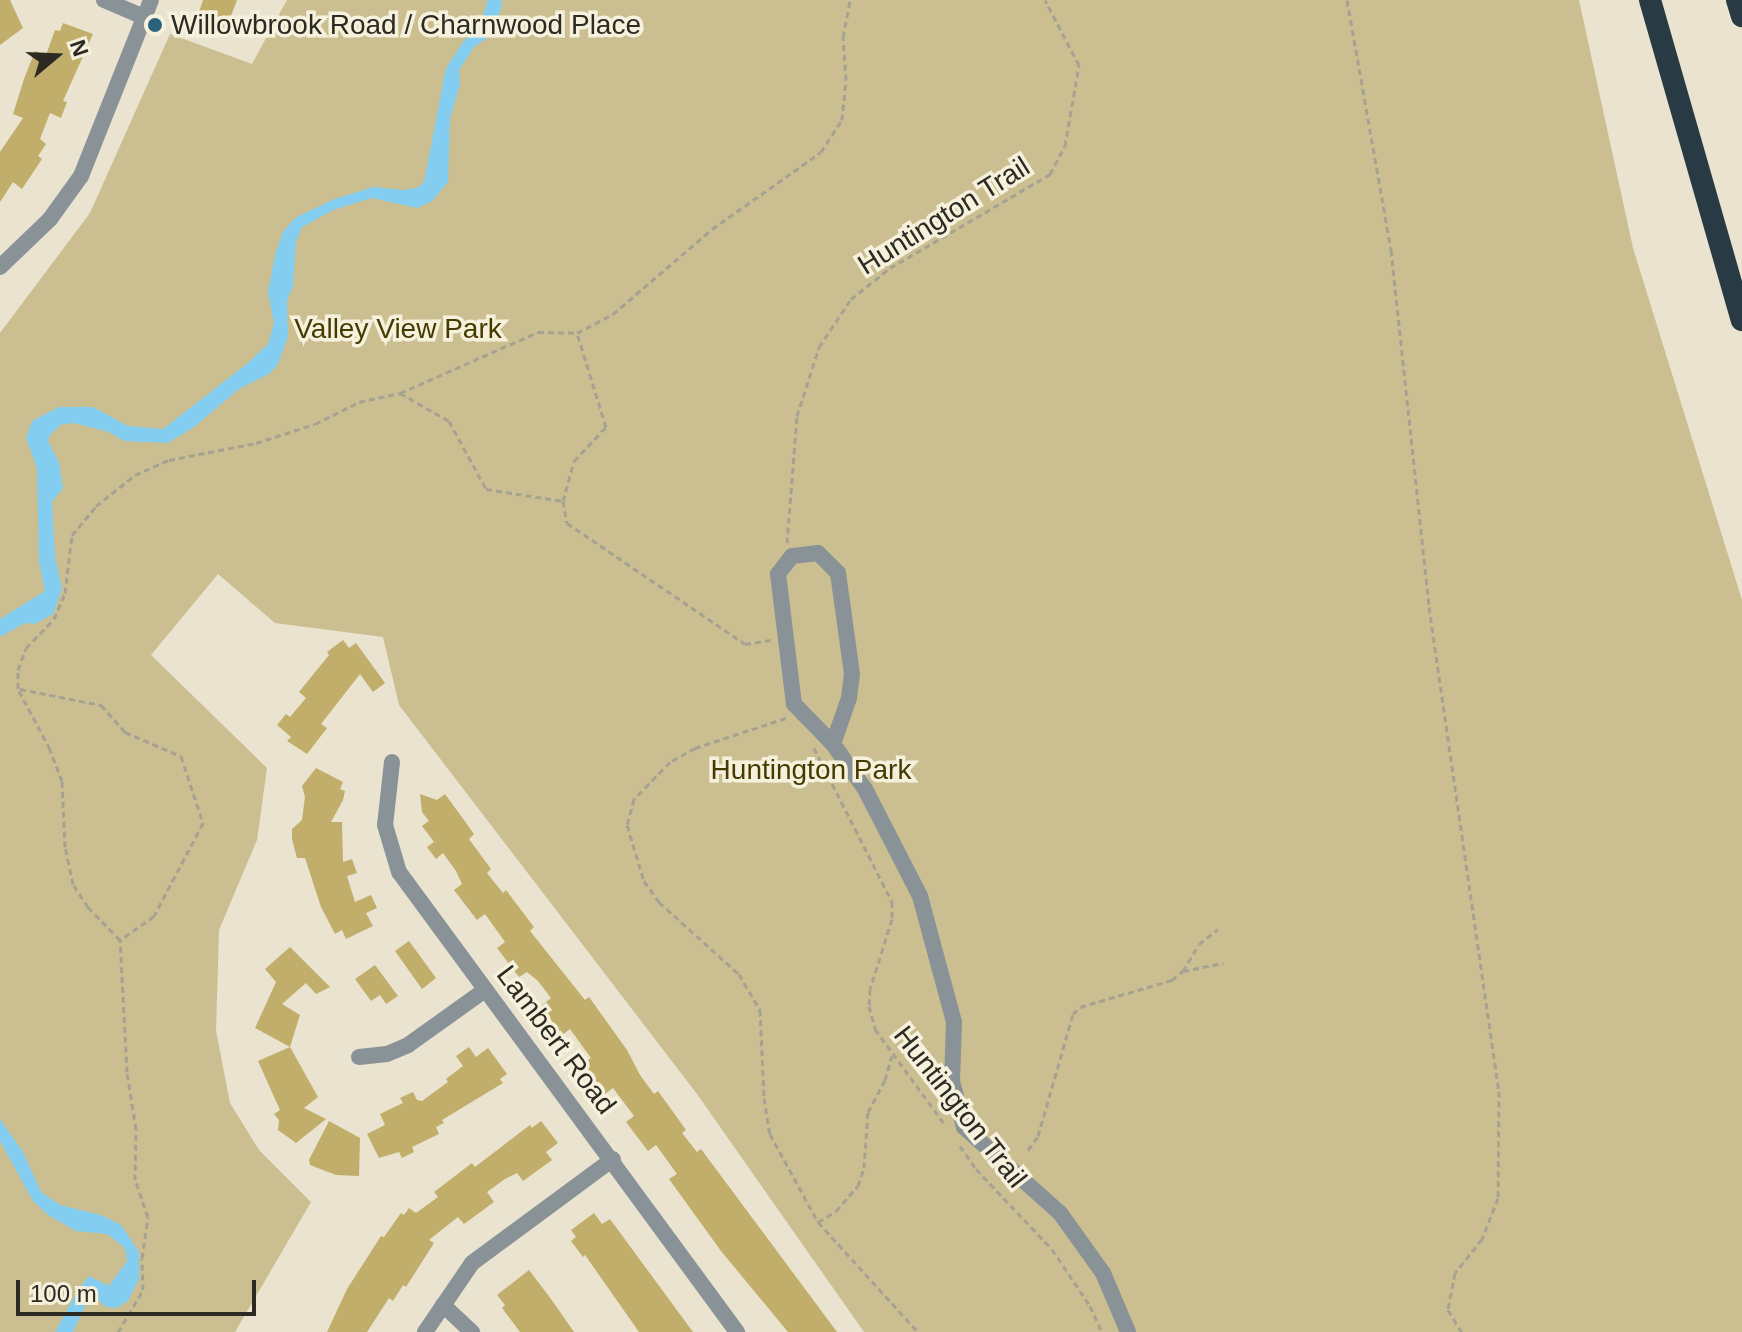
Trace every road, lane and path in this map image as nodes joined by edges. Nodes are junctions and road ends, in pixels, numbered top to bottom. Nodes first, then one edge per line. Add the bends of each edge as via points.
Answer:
1 (104, 0) edge
2 (151, 0) edge
3 (850, 0) edge
4 (1045, 0) edge
5 (1347, 0) edge
6 (1650, 0) edge
7 (1737, 0) edge
8 (1742, 16) edge
9 (144, 17) junction
10 (1, 264) edge
11 (1742, 320) edge
12 (577, 333) junction
13 (400, 393) junction
14 (563, 501) junction
15 (792, 556) junction
16 (786, 638) junction
17 (18, 689) junction
18 (795, 725) dead end
19 (812, 744) dead end
20 (833, 744) junction
21 (392, 762) dead end
22 (1218, 929) dead end
23 (120, 940) junction
24 (1223, 963) dead end
25 (1183, 971) junction
26 (485, 990) junction
27 (892, 1056) junction
28 (359, 1057) dead end
29 (1028, 1150) dead end
30 (613, 1159) junction
31 (818, 1222) junction
32 (443, 1305) junction
33 (118, 1332) edge
34 (425, 1332) edge
35 (472, 1332) edge
36 (737, 1332) edge
37 (918, 1332) edge
38 (1102, 1332) edge
39 (1128, 1332) edge
40 (1462, 1332) edge

1 - 9 street
2 - 9 street
3 - 12 path via 843,37 842,120 821,152 712,229 613,314
4 - 15 path, Huntington Trail via 1079,65 1065,146 1050,174 890,268 851,299 819,347 797,416 787,543
5 - 40 path via 1391,250 1429,607 1499,1091 1498,1198 1482,1239 1455,1273 1448,1310
6 - 11 highway
7 - 8 highway
9 - 10 street via 81,176 50,219
12 - 13 path via 538,332
12 - 14 path via 606,427 574,461
13 - 14 path via 449,421 486,489
13 - 17 path via 359,402 315,424 256,443 169,460 135,475 96,506 72,535 65,593 54,619 26,648
14 - 16 path via 567,523 745,644
15 - 16 street via 778,574
15 - 20 street via 818,553 838,573 852,674
16 - 20 street via 794,704
17 - 23 path via 62,781 65,847 73,884
17 - 23 path via 101,705 125,732 181,756 203,823 154,916
18 - 31 path via 786,718 695,748 670,762 634,799 627,825 644,881 659,902 739,974 760,1010 770,1134
19 - 27 path, Huntington Trail via 892,902 869,1006 875,1029
20 - 39 street via 865,789 920,896 954,1022 952,1081 964,1127 1060,1213 1103,1273
21 - 26 street, Lambert Road via 385,813 394,862
22 - 25 path via 1199,944
23 - 33 path via 127,1072 136,1129 135,1180 148,1217 143,1290
24 - 25 path
25 - 29 path via 1172,980 1080,1007 1073,1014 1038,1136
26 - 28 street via 408,1045
26 - 30 street, Lambert Road
27 - 31 path via 868,1112 858,1186
27 - 38 path, Huntington Trail via 976,1169 1052,1249
30 - 32 street via 472,1263
30 - 36 street, Lambert Road
31 - 37 path
32 - 34 street
32 - 35 street

